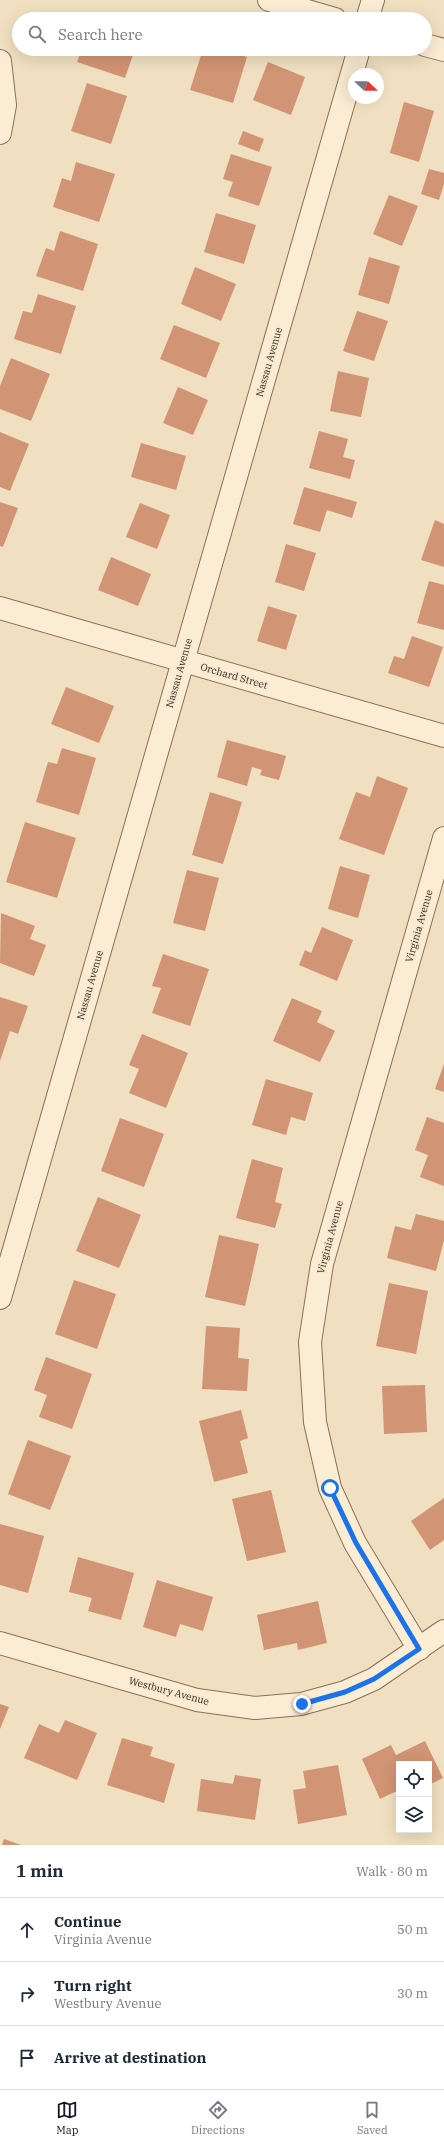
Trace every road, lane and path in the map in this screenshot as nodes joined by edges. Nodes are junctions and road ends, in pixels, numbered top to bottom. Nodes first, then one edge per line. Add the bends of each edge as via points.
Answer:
1 (269, 0) edge
2 (373, 0) edge
3 (311, 12) edge
4 (369, 12) edge
5 (432, 46) edge
6 (444, 50) edge
7 (357, 56) edge
8 (0, 61) edge
9 (0, 133) edge
10 (0, 608) edge
11 (183, 661) junction
12 (444, 736) edge
13 (444, 838) edge
14 (0, 1298) edge
15 (444, 1631) edge
16 (0, 1643) edge
17 (419, 1649) junction

1 - 3 street
2 - 4 street
5 - 6 street
7 - 11 street, Nassau Avenue
8 - 9 street via 5,105
10 - 11 street, Orchard Street
11 - 12 street, Orchard Street
11 - 14 street, Nassau Avenue
13 - 17 street, Virginia Avenue via 322,1264 310,1342 315,1422 330,1488 356,1543
15 - 17 street, Westbury Avenue
16 - 17 street, Westbury Avenue via 197,1700 255,1708 302,1704 345,1692 374,1679

